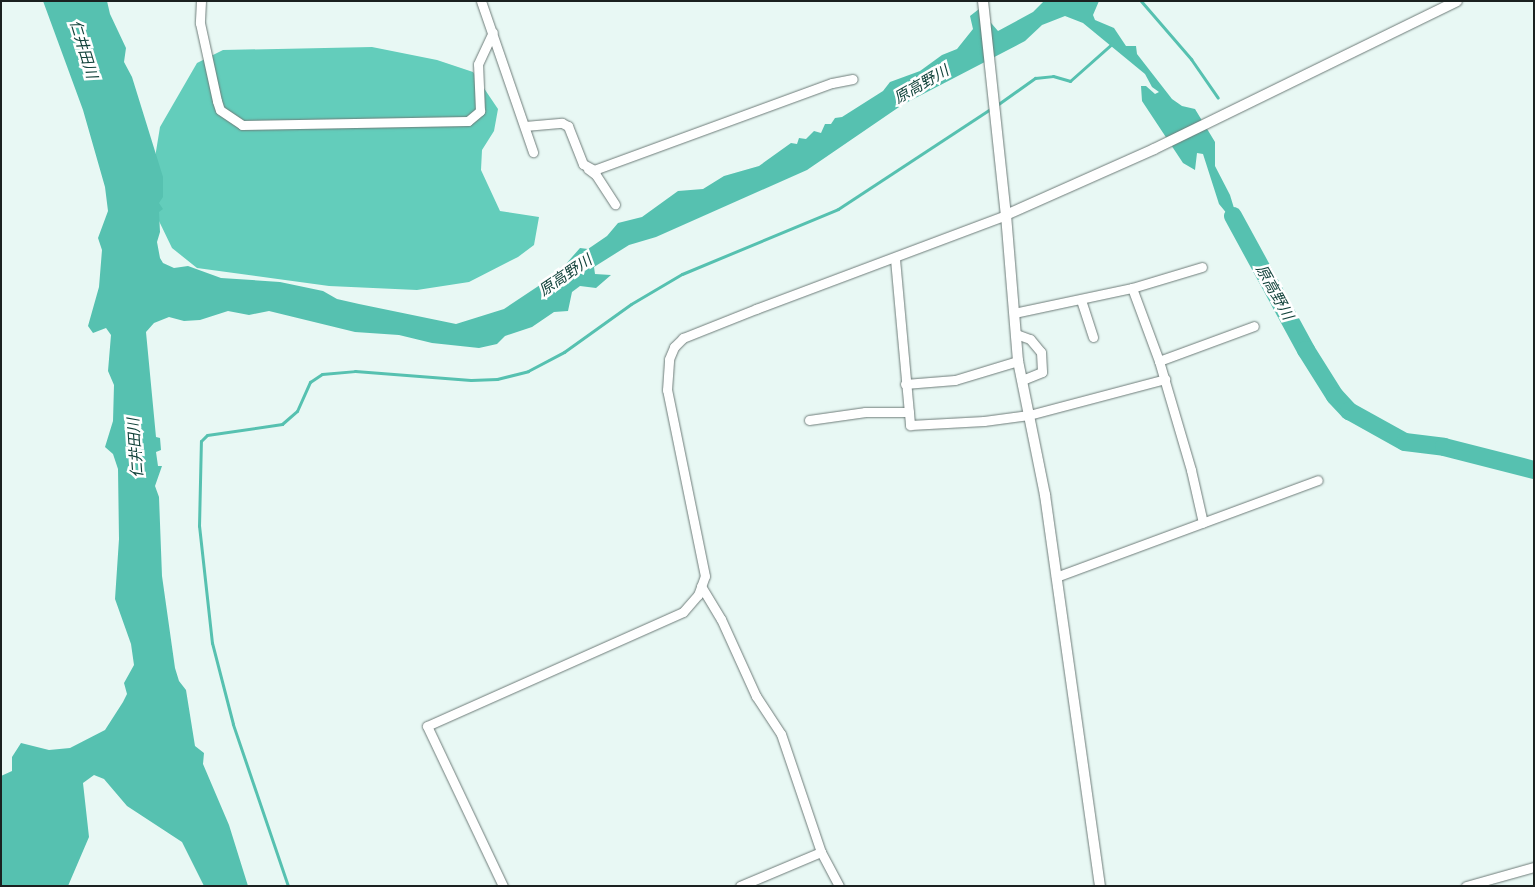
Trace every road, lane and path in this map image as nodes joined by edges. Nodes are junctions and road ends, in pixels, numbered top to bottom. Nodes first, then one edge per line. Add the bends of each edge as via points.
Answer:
1 (201, 1) edge
2 (481, 1) edge
3 (983, 1) edge
4 (1457, 1) edge
5 (494, 32) junction
6 (853, 79) dead end
7 (525, 126) junction
8 (533, 152) dead end
9 (588, 169) junction
10 (614, 204) dead end
11 (1006, 215) junction
12 (895, 259) junction
13 (1202, 267) dead end
14 (1132, 288) junction
15 (1081, 300) junction
16 (1014, 313) junction
17 (1254, 326) dead end
18 (1016, 334) junction
19 (1093, 336) dead end
20 (1018, 361) junction
21 (1159, 361) junction
22 (1165, 379) junction
23 (1022, 380) junction
24 (905, 384) junction
25 (909, 412) junction
26 (1029, 415) junction
27 (809, 420) dead end
28 (1318, 480) dead end
29 (1203, 523) junction
30 (1056, 577) junction
31 (701, 586) junction
32 (821, 852) junction
33 (1534, 868) edge
34 (762, 881) edge
35 (1470, 885) edge
36 (502, 886) edge
37 (740, 886) edge
38 (839, 886) edge
39 (1100, 886) edge

1 - 5 street via 200,23 216,100 220,110 242,125 468,121 480,111 478,64
2 - 5 street
3 - 11 street
4 - 11 street via 1154,149
5 - 7 street
6 - 9 street via 832,83 594,170
7 - 8 street
7 - 9 street via 562,123 568,126
9 - 10 street via 596,175
11 - 12 street
11 - 16 street
12 - 24 street
12 - 31 street via 683,338 674,347 669,359 667,390 705,576
13 - 14 street
14 - 15 street
14 - 21 street
15 - 16 street
15 - 19 street
16 - 18 street
17 - 21 street
18 - 20 street
18 - 23 street via 1039,346 1043,368 1040,375
20 - 23 street
20 - 24 street via 956,380
21 - 22 street
22 - 26 street
22 - 29 street
23 - 26 street
24 - 25 street
25 - 26 street via 910,425
25 - 27 street via 864,412
26 - 30 street via 1045,495
28 - 29 street
29 - 30 street
30 - 39 street
31 - 32 street via 721,619 756,696 781,734
31 - 36 street via 683,612 427,726
32 - 34 street
32 - 38 street
33 - 35 street
34 - 37 street

